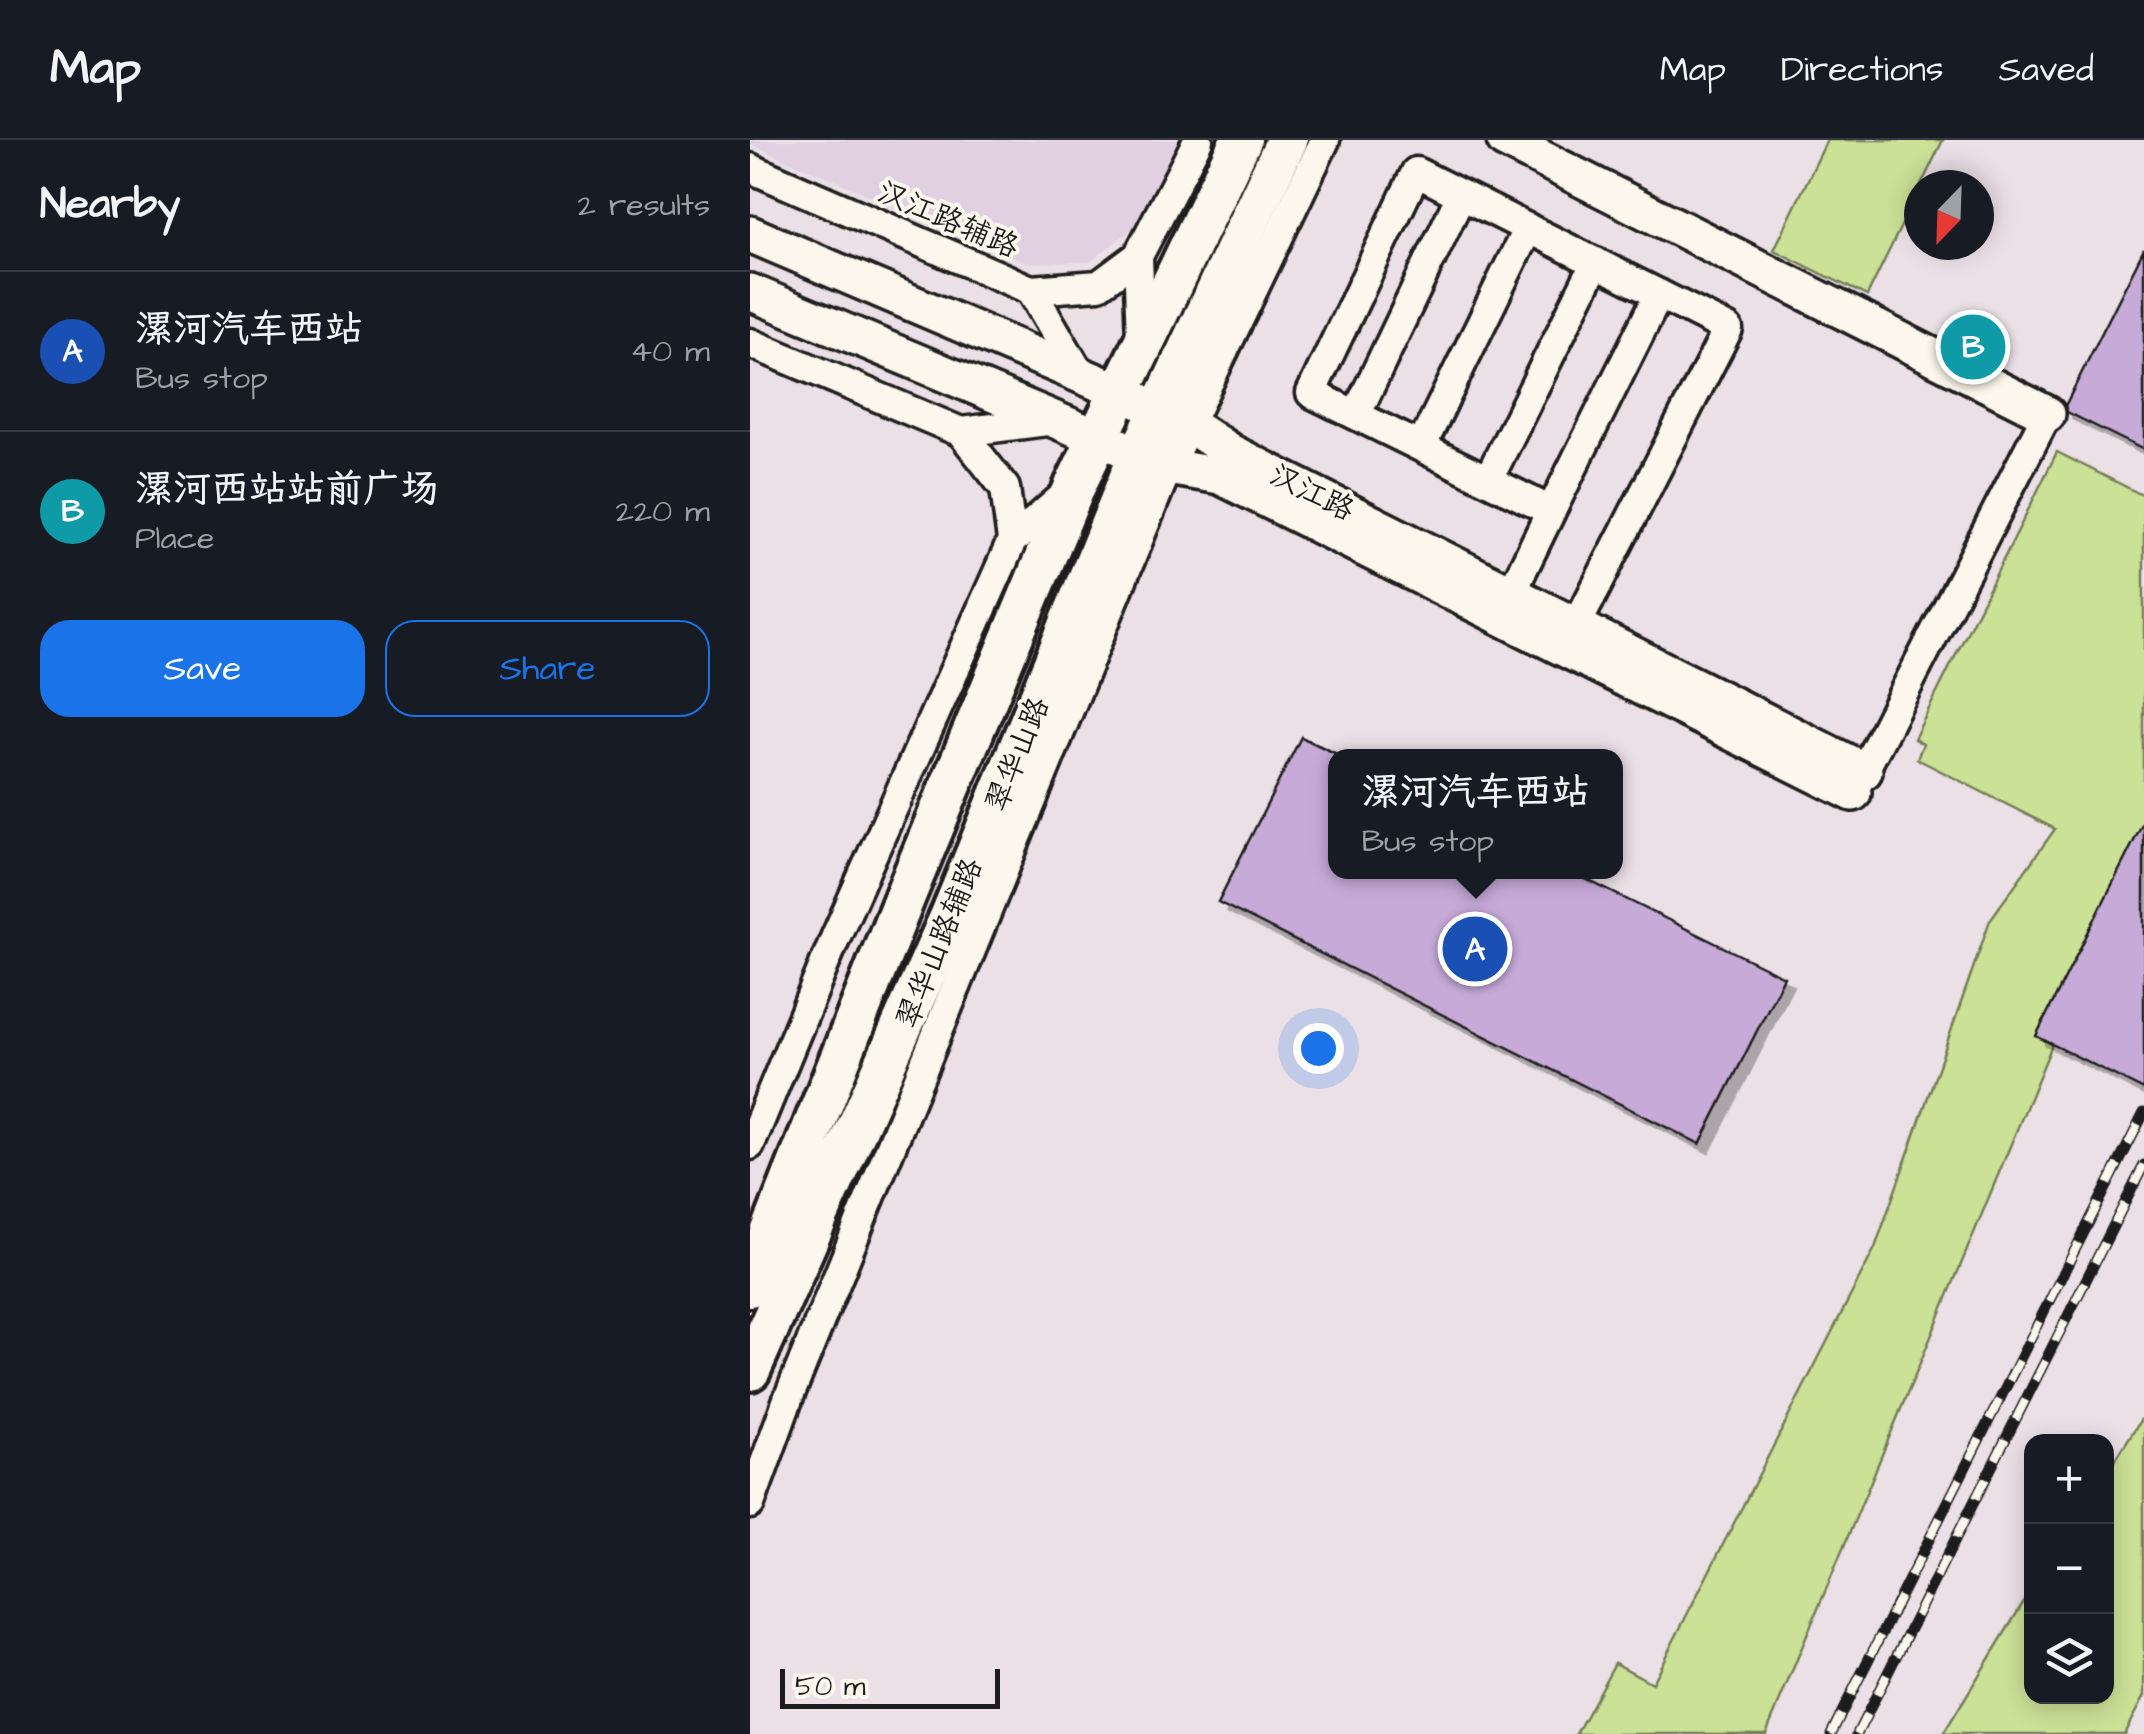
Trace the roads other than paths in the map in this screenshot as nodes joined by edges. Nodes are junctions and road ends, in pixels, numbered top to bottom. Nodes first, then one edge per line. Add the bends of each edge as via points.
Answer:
1 (1198, 140) edge
2 (1241, 140) edge
3 (1287, 140) edge
4 (1325, 140) edge
5 (1505, 140) edge
6 (750, 168) edge
7 (1462, 195) junction
8 (1528, 228) junction
9 (750, 234) edge
10 (1138, 256) junction
11 (1596, 262) junction
12 (1031, 290) junction
13 (750, 292) edge
14 (1659, 294) junction
15 (750, 342) edge
16 (1141, 345) junction
17 (1080, 374) junction
18 (1118, 391) junction
19 (2048, 414) joint
20 (1356, 416) junction
21 (1174, 417) junction
22 (1060, 420) junction
23 (961, 432) junction
24 (1098, 437) junction
25 (1421, 448) junction
26 (1153, 461) junction
27 (1488, 480) junction
28 (1075, 486) junction
29 (1551, 511) junction
30 (1012, 541) junction
31 (1506, 603) junction
32 (1571, 636) junction
33 (1859, 782) joint
34 (750, 1145) edge
35 (750, 1286) edge
36 (750, 1370) edge
37 (750, 1504) edge

1 - 10 street
2 - 16 main road, 翠华山路
3 - 21 main road, 翠华山路
4 - 21 street
5 - 19 street
6 - 12 street, 汉江路辅路
7 - 8 street
7 - 20 street
7 - 20 street via 1416,172 1310,393
8 - 11 street
8 - 25 street
9 - 17 street, 汉江路
10 - 12 street via 1099,285
10 - 16 street
11 - 14 street
11 - 27 street
12 - 17 street, 汉江路辅路
13 - 22 street, 汉江路
14 - 29 street
14 - 32 street via 1728,329
15 - 23 street
16 - 18 main road, 翠华山路
17 - 18 street, 汉江路
18 - 21 street, 汉江路
18 - 24 main road, 翠华山路
19 - 33 street
20 - 25 street
21 - 26 main road, 翠华山路
21 - 31 street, 汉江路
22 - 23 street
22 - 24 street, 汉江路
23 - 30 street via 1006,488
24 - 26 street, 汉江路
24 - 28 main road, 翠华山路
25 - 27 street
26 - 31 street, 汉江路 via 1220,476
26 - 36 main road, 翠华山路
26 - 37 street, 翠华山路辅路
27 - 29 street
28 - 30 street
28 - 35 main road, 翠华山路
29 - 31 street
30 - 34 street
31 - 32 street, 汉江路
32 - 33 street, 汉江路

